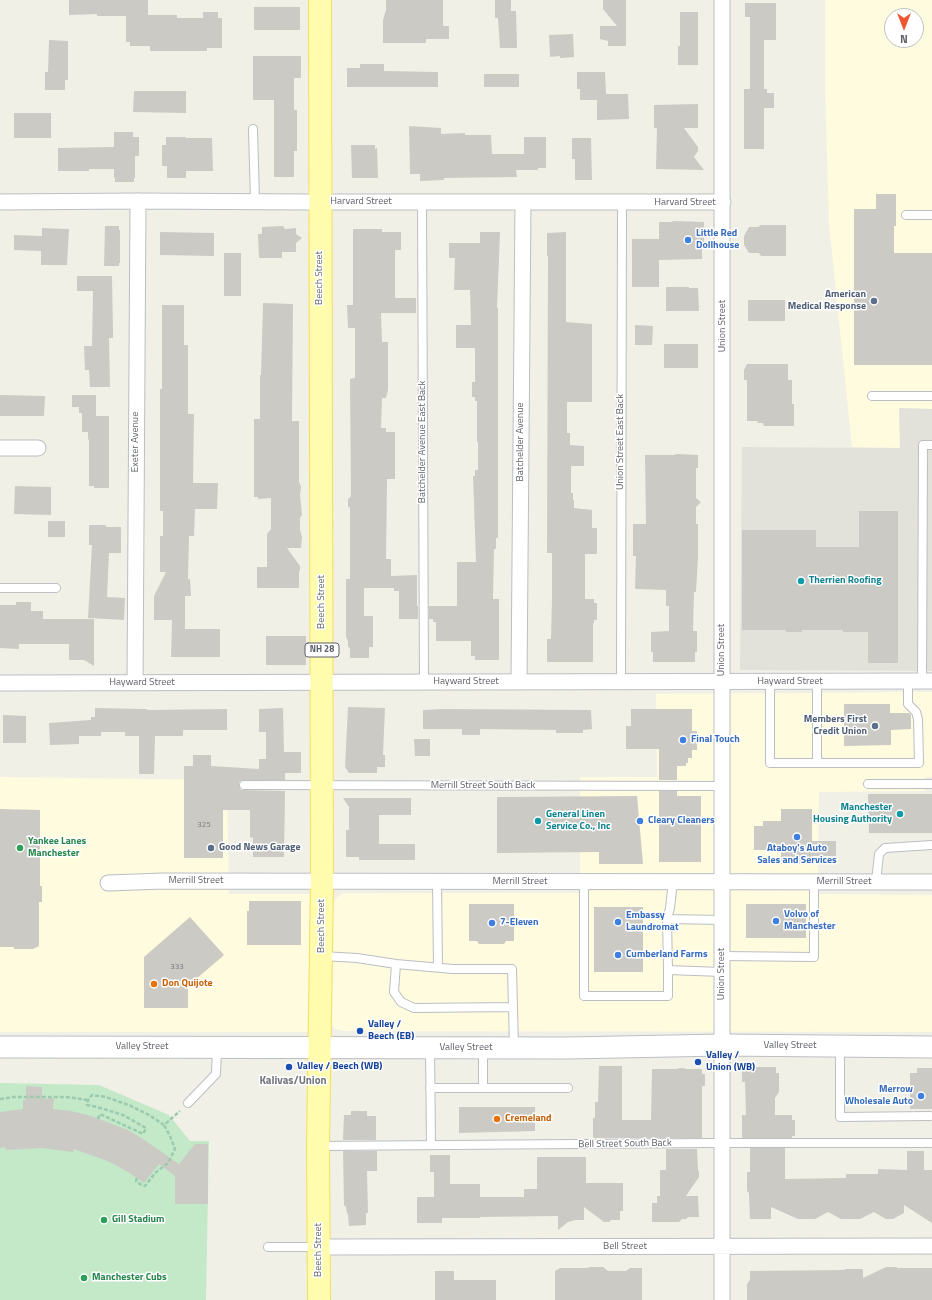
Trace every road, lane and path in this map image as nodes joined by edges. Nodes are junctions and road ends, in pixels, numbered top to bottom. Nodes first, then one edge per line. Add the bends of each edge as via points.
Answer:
1 (320, 0) edge
2 (722, 0) edge
3 (253, 129) dead end
4 (138, 201) junction
5 (0, 202) edge
6 (255, 202) junction
7 (320, 202) junction
8 (422, 202) junction
9 (523, 202) junction
10 (622, 202) junction
11 (723, 202) junction
12 (906, 215) dead end
13 (932, 215) edge
14 (872, 396) dead end
15 (932, 396) edge
16 (932, 446) edge
17 (0, 448) edge
18 (38, 448) dead end
19 (0, 588) edge
20 (56, 588) dead end
21 (817, 681) junction
22 (920, 681) edge
23 (322, 682) junction
24 (424, 682) junction
25 (519, 682) junction
26 (621, 682) junction
27 (722, 682) junction
28 (770, 682) junction
29 (0, 683) edge
30 (135, 683) junction
31 (817, 763) junction
32 (868, 784) dead end
33 (932, 784) edge
34 (244, 785) dead end
35 (322, 786) junction
36 (722, 786) junction
37 (932, 846) edge
38 (673, 881) junction
39 (722, 881) junction
40 (322, 882) junction
41 (437, 882) junction
42 (584, 882) junction
43 (814, 882) junction
44 (876, 882) junction
45 (932, 882) edge
46 (108, 883) dead end
47 (668, 919) junction
48 (722, 920) junction
49 (322, 956) junction
50 (722, 956) junction
51 (396, 964) junction
52 (438, 967) junction
53 (668, 970) junction
54 (722, 972) junction
55 (513, 1008) junction
56 (722, 1045) junction
57 (840, 1046) junction
58 (932, 1046) edge
59 (0, 1047) edge
60 (217, 1047) junction
61 (320, 1048) junction
62 (430, 1048) junction
63 (482, 1048) junction
64 (514, 1048) junction
65 (430, 1088) junction
66 (483, 1088) junction
67 (568, 1088) dead end
68 (0, 1099) edge
69 (88, 1100) junction
70 (188, 1103) dead end
71 (930, 1116) dead end
72 (98, 1119) dead end
73 (172, 1119) dead end
74 (164, 1125) junction
75 (722, 1143) junction
76 (932, 1143) edge
77 (431, 1145) junction
78 (318, 1146) junction
79 (137, 1178) dead end
80 (722, 1246) junction
81 (932, 1246) edge
82 (268, 1247) dead end
83 (319, 1247) junction
84 (319, 1300) edge
85 (722, 1300) edge

1 - 7 main road, Beech Street / NH 28
2 - 11 street, Union Street
3 - 6 lane
4 - 5 street, Harvard Street
4 - 6 street, Harvard Street
4 - 30 street, Exeter Avenue
6 - 7 street, Harvard Street
7 - 8 street, Harvard Street
7 - 23 main road, Beech Street / NH 28
8 - 9 street, Harvard Street
8 - 24 lane, Batchelder Avenue East Back
9 - 10 street, Harvard Street
9 - 25 street, Batchelder Avenue
10 - 11 street, Harvard Street
10 - 26 lane, Union Street East Back
11 - 27 street, Union Street
12 - 13 lane
14 - 15 lane
16 - 22 lane via 923,446
17 - 18 street
19 - 20 lane
21 - 22 street, Hayward Street
21 - 28 street, Hayward Street
21 - 31 lane
22 - 31 lane via 908,704 916,712 918,719 919,763
23 - 24 street, Hayward Street
23 - 30 street, Hayward Street
23 - 35 main road, Beech Street / NH 28
24 - 25 street, Hayward Street
25 - 26 street, Hayward Street
26 - 27 street, Hayward Street
27 - 28 street, Hayward Street
27 - 36 street, Union Street
28 - 31 lane via 770,763
29 - 30 street, Hayward Street
32 - 33 lane
34 - 35 lane, Merrill Street South Back
35 - 36 lane, Merrill Street South Back
35 - 40 main road, Beech Street / NH 28
36 - 39 street, Union Street
37 - 44 lane via 885,848 878,854
38 - 39 street, Merrill Street
38 - 42 street, Merrill Street
38 - 47 lane
39 - 43 street, Merrill Street
39 - 48 street, Union Street
40 - 41 street, Merrill Street
40 - 46 street, Merrill Street
40 - 49 main road, Beech Street / NH 28
41 - 42 street, Merrill Street
41 - 52 lane
42 - 53 lane via 584,996 668,996
43 - 44 street, Merrill Street
43 - 50 lane via 814,957
44 - 45 street, Merrill Street
47 - 48 lane
47 - 53 lane
48 - 50 street, Union Street
49 - 51 lane
49 - 61 main road, Beech Street / NH 28
50 - 54 street, Union Street
51 - 52 lane
51 - 55 lane via 394,992 401,1002 414,1008
52 - 55 lane via 512,969
53 - 54 lane
54 - 56 street, Union Street
55 - 64 lane
56 - 57 main road, Valley Street
56 - 64 main road, Valley Street
56 - 75 street, Union Street
57 - 58 main road, Valley Street
57 - 71 lane via 840,1117
59 - 60 main road, Valley Street
60 - 61 main road, Valley Street
60 - 70 lane via 216,1074
61 - 62 main road, Valley Street
61 - 78 main road, Beech Street / NH 28
62 - 63 main road, Valley Street
62 - 65 lane
63 - 64 main road, Valley Street
63 - 66 lane
65 - 66 lane
65 - 77 lane
66 - 67 lane
68 - 69 path via 66,1097
69 - 72 path via 86,1105 123,1115 146,1128 143,1134 100,1114
69 - 74 path via 92,1095 106,1097 149,1114
73 - 74 path
74 - 79 path via 175,1149 168,1163 144,1186 136,1181
75 - 76 lane, Bell Street South Back
75 - 77 lane, Bell Street South Back
75 - 80 street, Union Street
77 - 78 lane, Bell Street South Back
78 - 83 main road, Beech Street / NH 28
80 - 81 street, Bell Street
80 - 83 street, Bell Street
80 - 85 street, Union Street
82 - 83 lane
83 - 84 main road, Beech Street / NH 28

